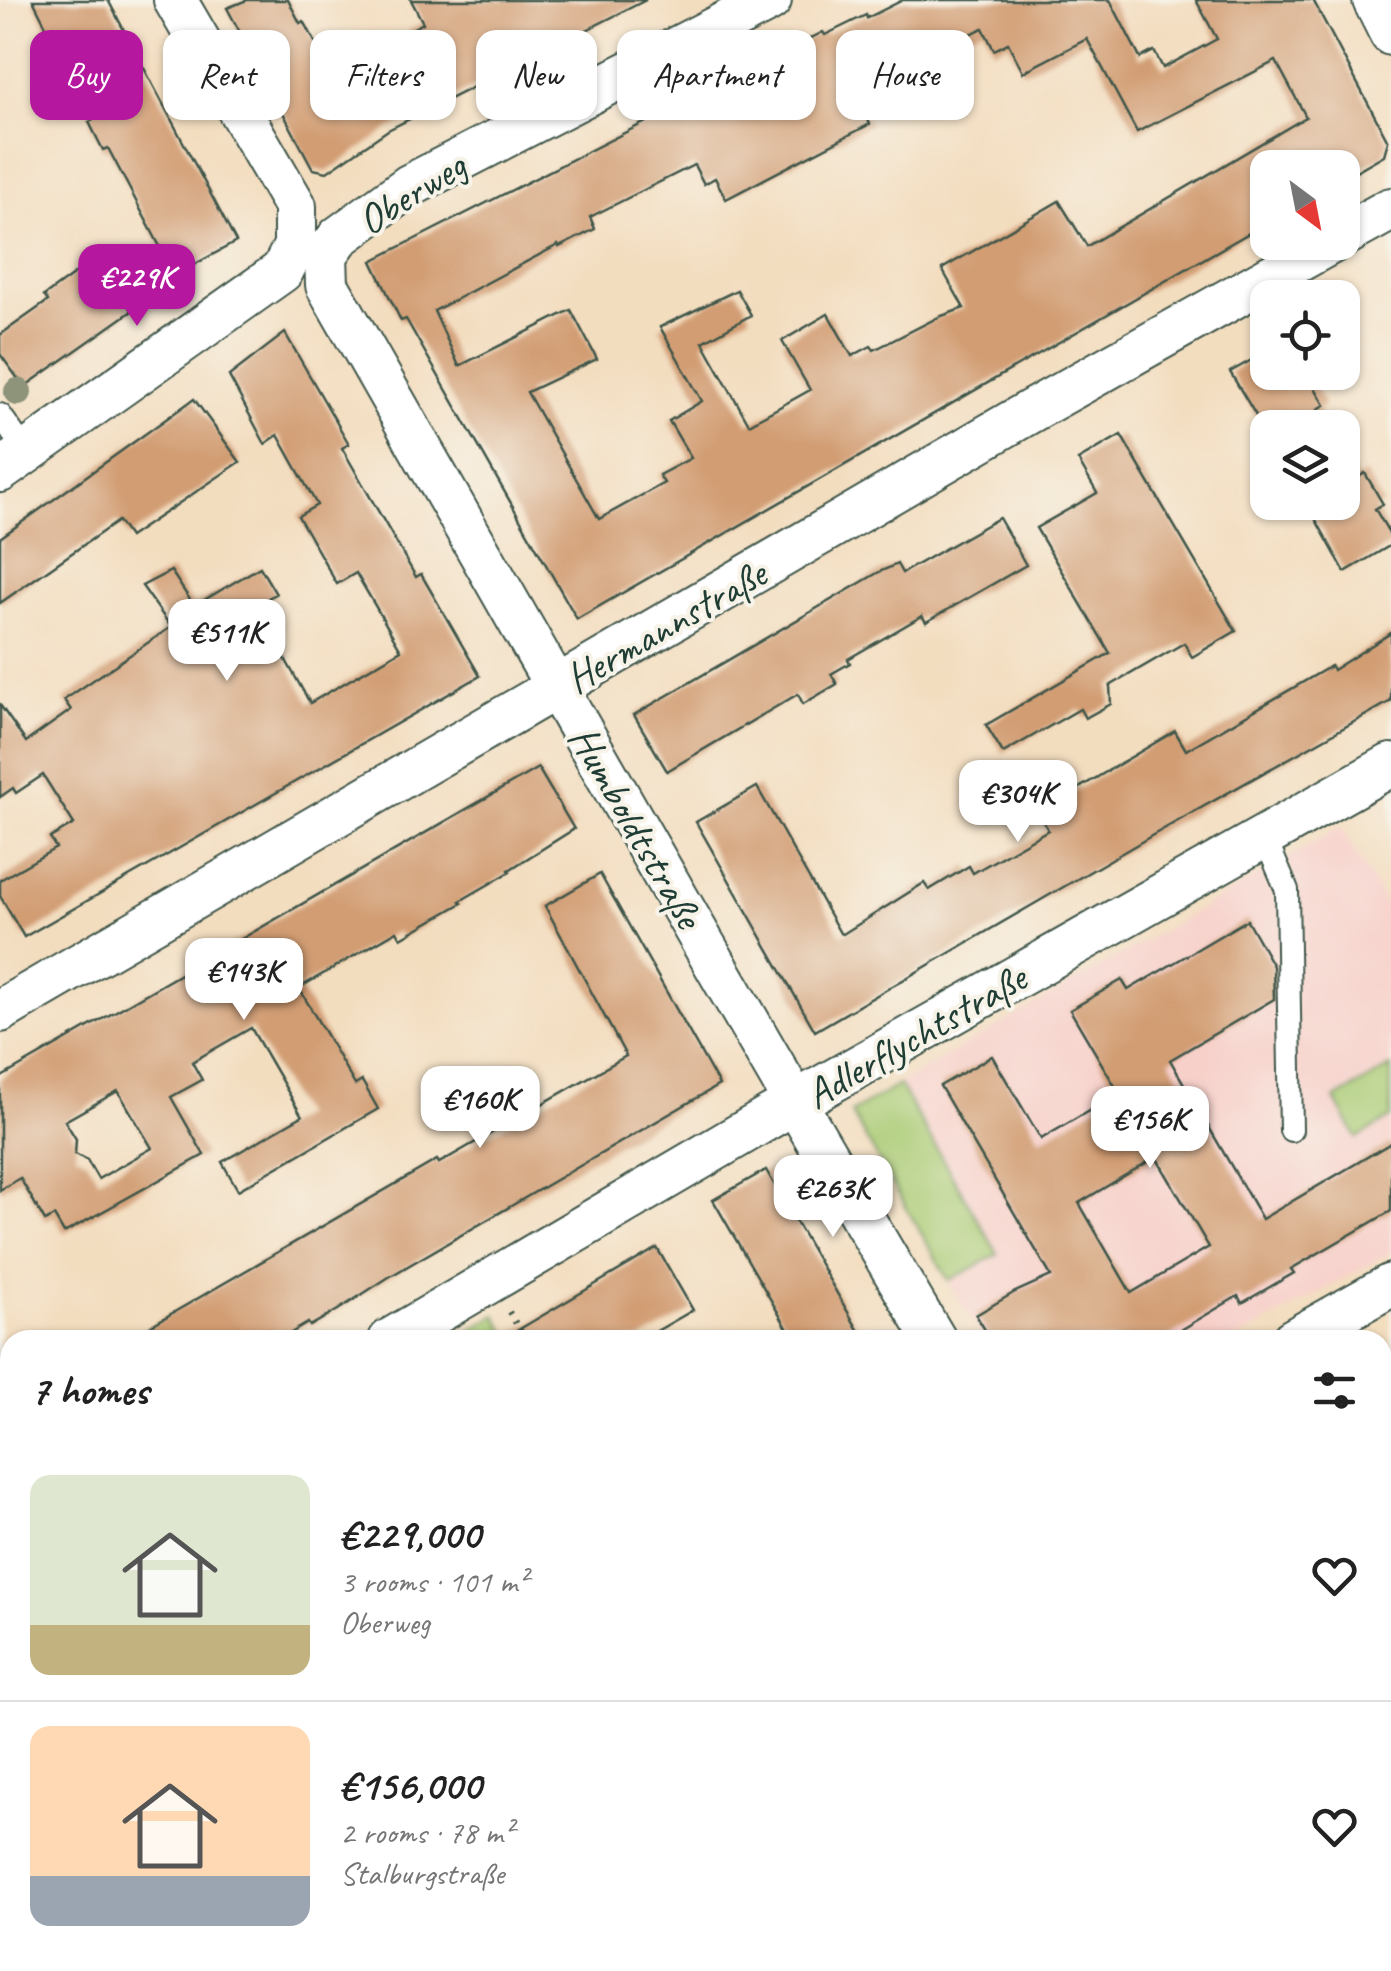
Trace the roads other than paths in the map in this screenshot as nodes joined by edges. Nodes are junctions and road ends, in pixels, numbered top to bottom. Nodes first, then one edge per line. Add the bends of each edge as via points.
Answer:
1 (175, 0) edge
2 (770, 0) edge
3 (1374, 0) edge
4 (1391, 34) edge
5 (1391, 209) edge
6 (1360, 226) edge
7 (311, 250) junction
8 (1300, 260) edge
9 (0, 414) edge
10 (13, 462) edge
11 (558, 687) junction
12 (1391, 765) edge
13 (1264, 836) junction
14 (0, 1011) edge
15 (794, 1104) junction
16 (1290, 1130) dead end
17 (1391, 1285) edge
18 (407, 1330) edge
19 (929, 1330) edge
20 (1311, 1330) edge

1 - 7 street, Humboldtstraße via 295,206
2 - 7 street, Oberweg via 408,186
3 - 4 street
5 - 6 street
7 - 10 street, Oberweg
7 - 11 street, Humboldtstraße
8 - 11 street, Hermannstraße
9 - 10 lane
11 - 14 street, Hermannstraße
11 - 15 street, Humboldtstraße
12 - 13 street, Adlerflychtstraße
13 - 15 street, Adlerflychtstraße
13 - 16 lane via 1287,890
15 - 18 street, Adlerflychtstraße
15 - 19 street, Humboldtstraße
17 - 20 street

